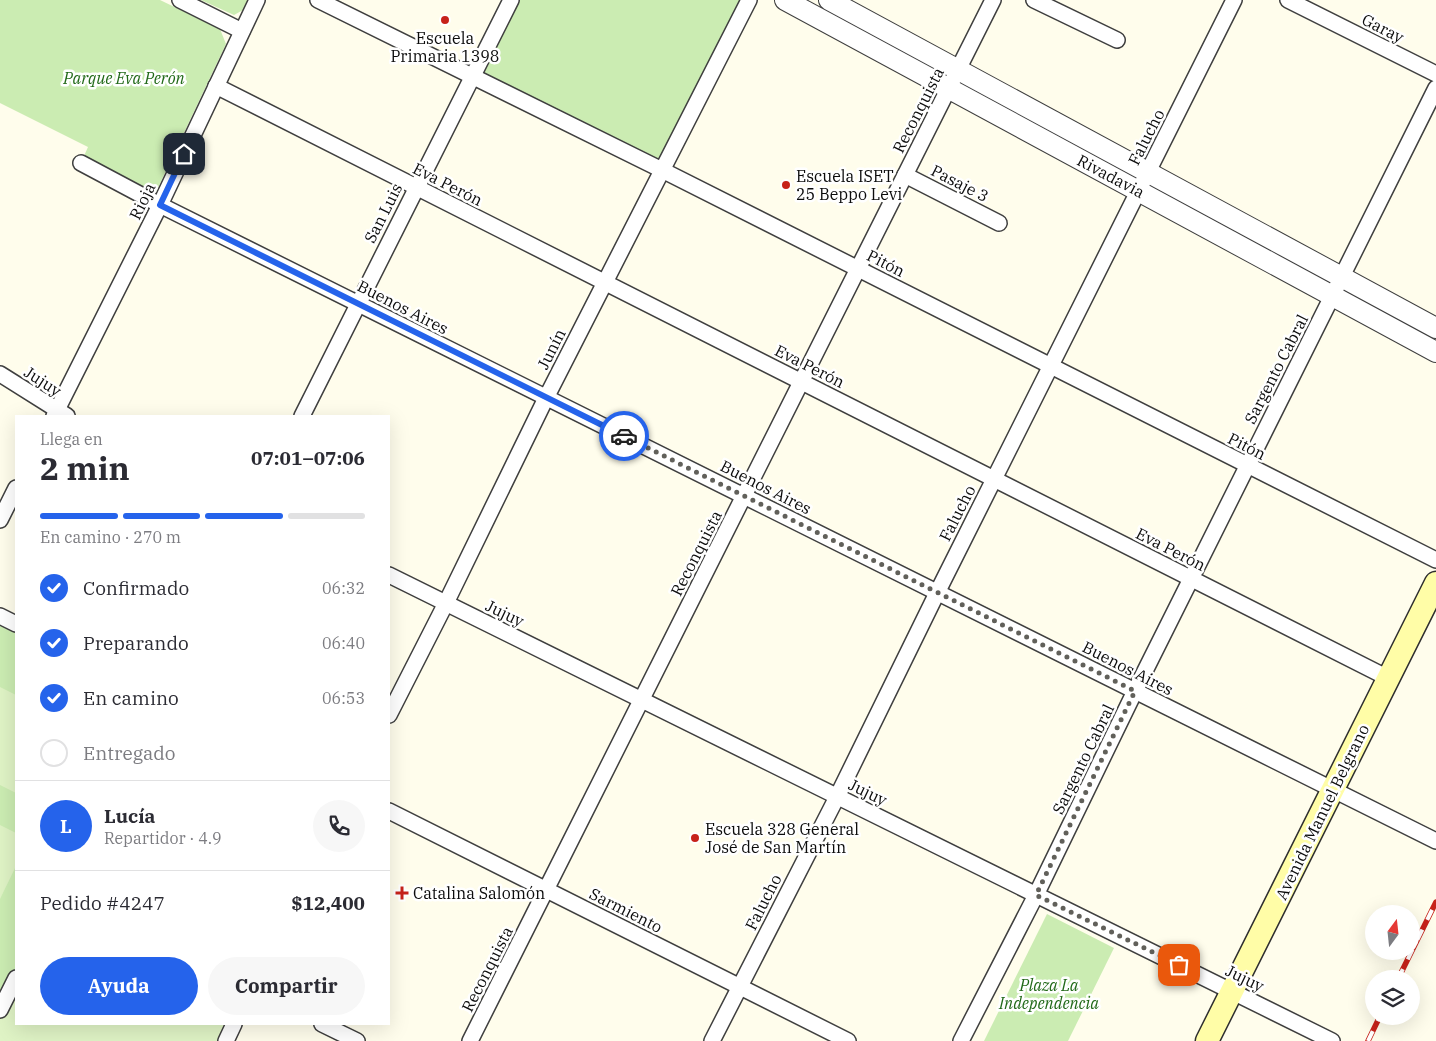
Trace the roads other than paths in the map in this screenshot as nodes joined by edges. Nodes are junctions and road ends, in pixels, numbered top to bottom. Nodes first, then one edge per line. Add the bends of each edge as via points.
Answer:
1 (180, 0) edge
2 (257, 0) edge
3 (318, 0) edge
4 (511, 0) edge
5 (749, 0) edge
6 (785, 0) edge
7 (829, 0) edge
8 (993, 0) edge
9 (1034, 0) edge
10 (1234, 0) edge
11 (1288, 0) edge
12 (242, 31) junction
13 (1117, 40) dead end
14 (958, 70) junction
15 (1436, 74) edge
16 (472, 76) junction
17 (216, 86) junction
18 (948, 88) junction
19 (1436, 88) edge
20 (81, 163) dead end
21 (662, 170) junction
22 (1148, 172) junction
23 (905, 175) junction
24 (416, 187) junction
25 (1138, 191) junction
26 (160, 205) junction
27 (999, 223) dead end
28 (858, 269) junction
29 (1342, 277) junction
30 (605, 282) junction
31 (1332, 296) junction
32 (358, 303) junction
33 (1436, 328) edge
34 (1436, 352) edge
35 (1051, 366) junction
36 (0, 374) edge
37 (801, 382) junction
38 (546, 398) junction
39 (59, 415) edge
40 (302, 415) edge
41 (1248, 465) junction
42 (994, 479) junction
43 (15, 490) edge
44 (744, 496) junction
45 (0, 520) edge
46 (1436, 560) edge
47 (390, 575) edge
48 (1191, 579) junction
49 (1435, 589) edge
50 (937, 592) junction
51 (446, 603) junction
52 (0, 616) edge
53 (15, 624) edge
54 (1388, 678) junction
55 (1135, 691) junction
56 (642, 700) junction
57 (390, 713) edge
58 (1332, 790) junction
59 (837, 796) junction
60 (390, 812) edge
61 (1436, 841) edge
62 (546, 890) junction
63 (1036, 895) junction
64 (15, 980) edge
65 (739, 987) junction
66 (1232, 992) junction
67 (0, 1010) edge
68 (234, 1025) edge
69 (324, 1025) edge
70 (226, 1041) edge
71 (357, 1041) edge
72 (470, 1041) edge
73 (712, 1041) edge
74 (848, 1041) edge
75 (961, 1041) edge
76 (1207, 1041) edge
77 (1332, 1041) edge

1 - 12 street
2 - 12 street, Rioja
3 - 16 street, Pitón
4 - 16 street, San Luis
5 - 21 street, Junín
6 - 18 street, Rivadavia
7 - 14 street, Rivadavia
8 - 14 street, Reconquista
9 - 13 street
10 - 22 street, Falucho
11 - 15 street, Garay
12 - 17 street, Rioja
14 - 18 street, Reconquista
14 - 22 street, Rivadavia
16 - 21 street, Pitón
16 - 24 street, San Luis
17 - 24 street, Eva Perón
17 - 26 street, Rioja
18 - 23 street, Reconquista
18 - 25 street, Rivadavia
19 - 29 street, Sargento Cabral
20 - 26 street, Buenos Aires
21 - 28 street, Pitón
21 - 30 street, Junín
22 - 25 street, Falucho
22 - 29 street, Rivadavia
23 - 27 street, Pasaje 3
23 - 28 street, Reconquista
24 - 30 street, Eva Perón
24 - 32 street, San Luis
25 - 31 street, Rivadavia
25 - 35 street, Falucho
26 - 32 street, Buenos Aires
26 - 39 street, Rioja
28 - 35 street, Pitón
28 - 37 street, Reconquista
29 - 31 street, Sargento Cabral
29 - 33 street, Rivadavia
30 - 37 street, Eva Perón
30 - 38 street, Junín
31 - 34 street, Rivadavia
31 - 41 street, Sargento Cabral
32 - 38 street, Buenos Aires
32 - 40 street, San Luis
35 - 41 street, Pitón
35 - 42 street, Falucho
36 - 39 street, Jujuy
37 - 42 street, Eva Perón
37 - 44 street, Reconquista
38 - 44 street, Buenos Aires
38 - 51 street, Junín
41 - 46 street, Pitón
41 - 48 street, Sargento Cabral
42 - 48 street, Eva Perón
42 - 50 street, Falucho
43 - 45 street
44 - 50 street, Buenos Aires
44 - 56 street, Reconquista
47 - 51 street, Jujuy
48 - 54 street, Eva Perón
48 - 55 street, Sargento Cabral
49 - 54 main road, Avenida Manuel Belgrano
50 - 55 street, Buenos Aires
50 - 59 street, Falucho
51 - 56 street, Jujuy
51 - 57 street, Junín
52 - 53 street
54 - 58 main road, Avenida Manuel Belgrano
55 - 58 street, Buenos Aires
55 - 63 street, Sargento Cabral
56 - 59 street, Jujuy
56 - 62 street, Reconquista
58 - 61 street, Buenos Aires
58 - 66 main road, Avenida Manuel Belgrano
59 - 63 street, Jujuy
59 - 65 street, Falucho
60 - 62 street, Sarmiento
62 - 65 street, Sarmiento
62 - 72 street, Reconquista
63 - 66 street, Jujuy
63 - 75 street, Sargento Cabral
64 - 67 street
65 - 73 street, Falucho
65 - 74 street, Sarmiento
66 - 76 main road, Avenida Manuel Belgrano
66 - 77 street, Jujuy
68 - 70 street
69 - 71 street

